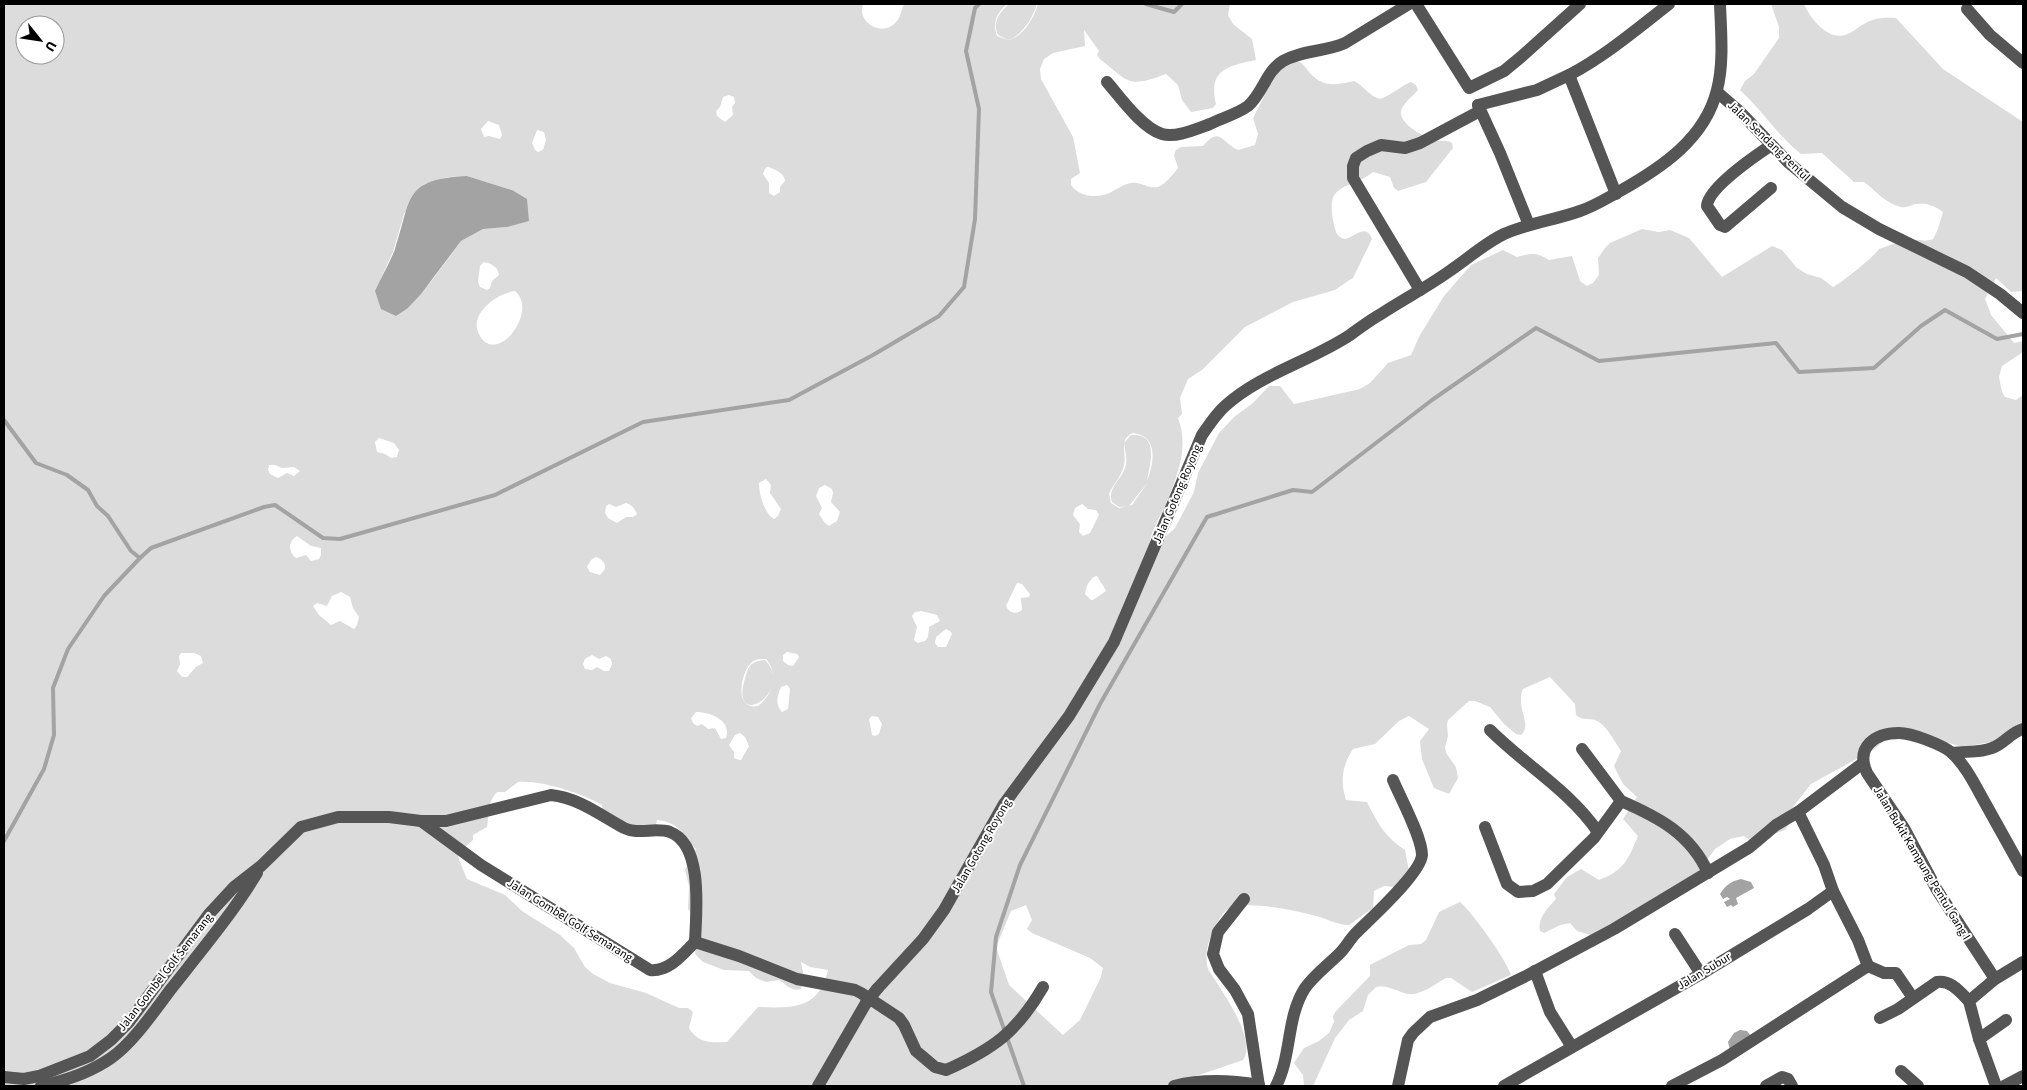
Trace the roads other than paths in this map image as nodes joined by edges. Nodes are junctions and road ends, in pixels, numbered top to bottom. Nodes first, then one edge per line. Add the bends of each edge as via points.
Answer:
1 (1409, 4) edge
2 (1416, 4) edge
3 (1580, 4) edge
4 (1669, 4) edge
5 (1720, 4) edge
6 (1967, 9) dead end
7 (2023, 63) edge
8 (1569, 75) junction
9 (1106, 82) dead end
10 (1469, 88) junction
11 (1717, 92) junction
12 (1479, 108) junction
13 (1770, 146) junction
14 (1771, 188) dead end
15 (1616, 194) junction
16 (1529, 224) junction
17 (1420, 290) junction
18 (2023, 314) edge
19 (2023, 729) edge
20 (1490, 730) dead end
21 (1582, 748) dead end
22 (1952, 753) junction
23 (1863, 763) junction
24 (1393, 780) dead end
25 (1621, 801) junction
26 (1798, 812) junction
27 (420, 821) junction
28 (1485, 827) dead end
29 (1598, 832) junction
30 (261, 866) junction
31 (2023, 871) edge
32 (1708, 873) junction
33 (1833, 891) junction
34 (1244, 899) dead end
35 (1675, 934) dead end
36 (695, 942) junction
37 (182, 949) junction
38 (195, 958) junction
39 (2023, 962) edge
40 (1868, 966) junction
41 (1535, 971) junction
42 (1701, 974) junction
43 (1994, 979) junction
44 (1043, 987) dead end
45 (1913, 998) junction
46 (1969, 1001) junction
47 (1880, 1018) dead end
48 (2006, 1020) dead end
49 (1979, 1039) junction
50 (1572, 1047) junction
51 (92, 1062) junction
52 (1901, 1070) dead end
53 (2023, 1076) edge
54 (4, 1078) edge
55 (1259, 1085) edge
56 (41, 1086) edge
57 (818, 1086) edge
58 (1174, 1086) edge
59 (1276, 1086) edge
60 (1398, 1086) edge
61 (1504, 1086) edge
62 (1672, 1086) edge
63 (1766, 1086) edge
64 (1792, 1086) edge
65 (1918, 1086) edge
66 (1996, 1086) edge
67 (2004, 1086) edge

1 - 9 street via 1345,43 1298,54 1283,61 1274,68 1248,105 1217,121 1175,134 1161,134 1143,122
2 - 10 street
3 - 10 street via 1510,66
4 - 8 street via 1586,66
5 - 11 street, Jalan Sendang Pentul
6 - 7 street via 1990,35
8 - 12 street via 1537,90
8 - 15 street
10 - 12 street
11 - 13 street, Jalan Sendang Pentul
11 - 15 street, Jalan Gotong Royong via 1705,119 1690,140 1672,158
12 - 16 street
12 - 17 street via 1420,143 1405,148 1382,145 1367,151 1356,158 1353,166 1353,178
13 - 14 street via 1720,186 1707,206 1725,227
13 - 18 street, Jalan Sendang Pentul via 1814,185 1863,221 1962,269
15 - 16 street, Jalan Gotong Royong via 1580,211
16 - 17 street, Jalan Gotong Royong via 1492,241
17 - 57 street, Jalan Gotong Royong, bridge via 1329,348 1248,389 1212,420 1202,435 1114,642 1068,716 1004,804 944,910 923,939 866,1002
19 - 22 street via 1990,749
20 - 29 street via 1560,790
21 - 25 street
22 - 23 street via 1913,735 1900,733 1876,738 1863,752
22 - 31 street via 1971,778
23 - 26 street
23 - 43 street, Jalan Bukit Kampung Pentul Gang I via 1904,828 1937,890
24 - 59 street via 1418,837 1422,856 1420,863 1304,990 1289,1029 1284,1064
25 - 29 street
25 - 32 street via 1683,837 1699,853
26 - 32 street via 1776,825 1750,848
26 - 33 street
27 - 30 street, Jalan Gombel Golf Semarang via 389,816 352,816 305,825
27 - 36 street, Jalan Gombel Golf Semarang via 481,865 650,970 667,967
27 - 36 street, Jalan Gombel Golf Semarang via 446,821 551,795 566,797 594,809 626,829 661,830 678,836 694,869
28 - 29 street via 1507,884 1518,892 1540,889 1547,884
30 - 37 street, Jalan Gombel Golf Semarang via 234,887 208,914
30 - 38 street, Jalan Gombel Golf Semarang via 229,917
32 - 41 street
33 - 40 street
33 - 42 street, Jalan Subur
34 - 55 street via 1218,932 1213,954 1248,1014
35 - 42 street
36 - 44 street via 797,979 861,993 899,1018 916,1051 935,1067 946,1070 1000,1041 1023,1019
37 - 38 street
37 - 51 street, Jalan Gombel Golf Semarang via 129,1022
38 - 51 street, Jalan Gombel Golf Semarang via 120,1051 110,1060
39 - 43 street
40 - 45 street via 1884,973 1896,973
40 - 62 street via 1722,1060
41 - 50 street via 1550,1012
41 - 60 street via 1477,1000 1430,1017 1408,1040
42 - 50 street, Jalan Subur
43 - 46 street
45 - 46 street via 1944,981
45 - 47 street
46 - 49 street
48 - 49 street
49 - 66 street
50 - 61 street, Jalan Subur
51 - 54 street, Jalan Gombel Golf Semarang via 31,1078
51 - 56 street, Jalan Gombel Golf Semarang via 75,1076
52 - 65 street
53 - 67 street
55 - 58 street via 1222,1080
63 - 64 street via 1782,1077 1788,1079

